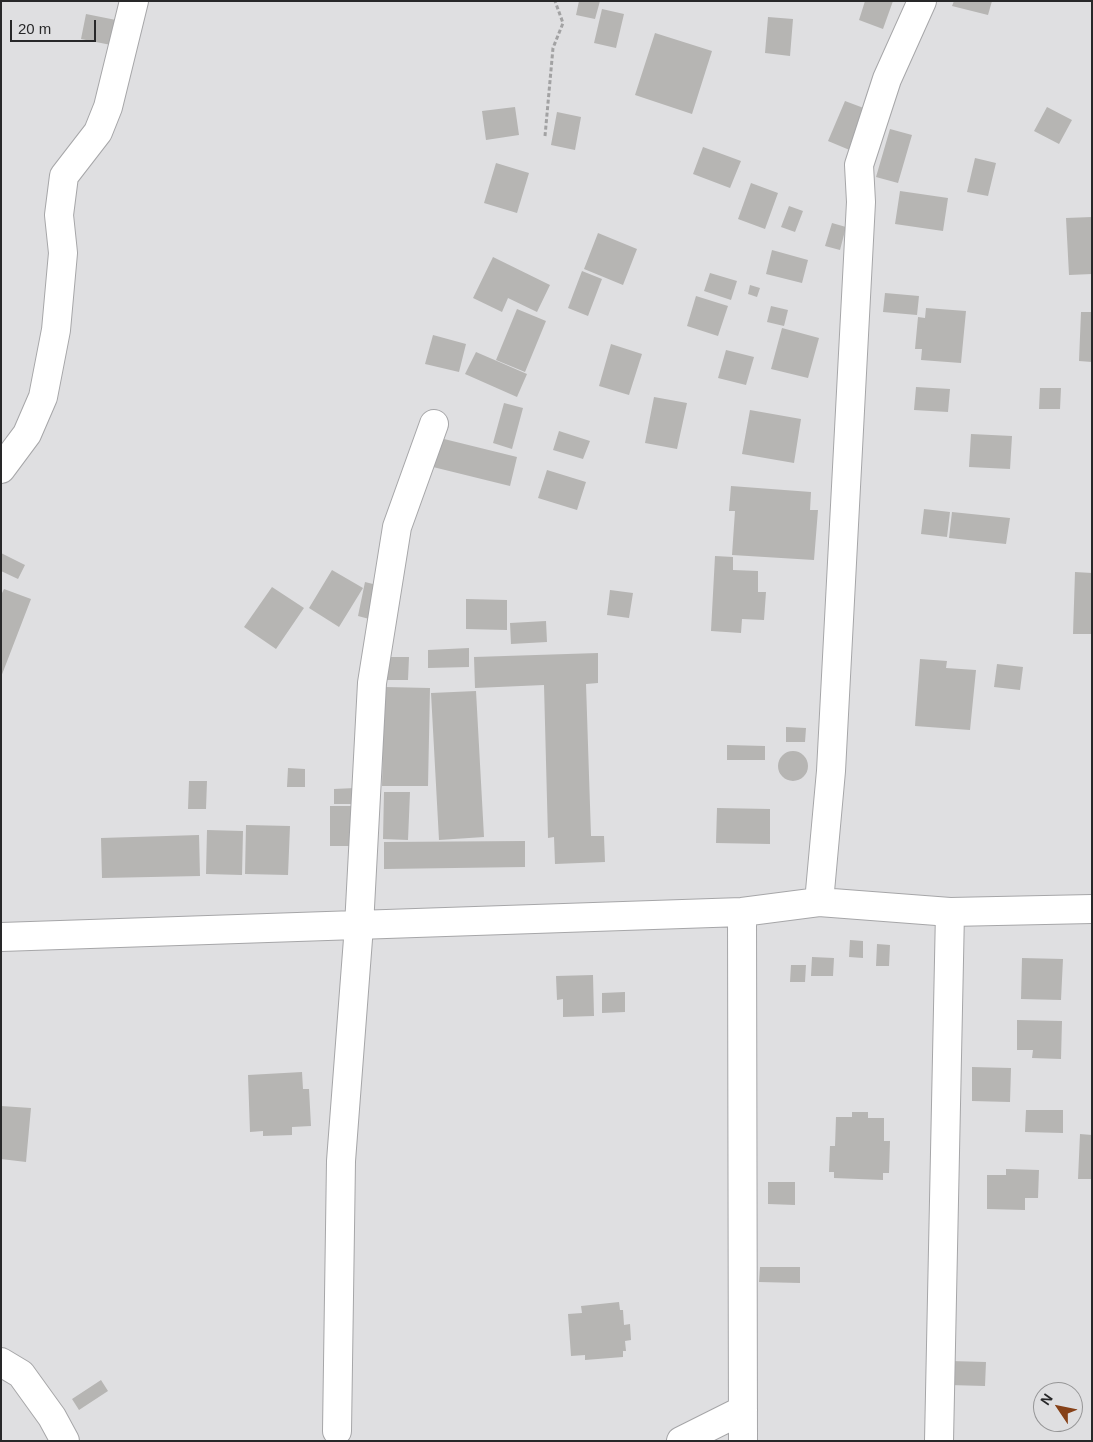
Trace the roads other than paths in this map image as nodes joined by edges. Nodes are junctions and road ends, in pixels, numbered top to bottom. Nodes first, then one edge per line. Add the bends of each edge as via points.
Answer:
1 (134, 1) edge
2 (922, 1) edge
3 (434, 424) dead end
4 (1, 470) edge
5 (818, 902) junction
6 (1092, 909) edge
7 (742, 912) junction
8 (950, 912) junction
9 (359, 926) junction
10 (1, 937) edge
11 (1, 1362) edge
12 (743, 1410) junction
13 (337, 1432) dead end
14 (65, 1441) edge
15 (681, 1441) edge
16 (743, 1441) edge
17 (939, 1441) edge

1 - 4 street via 108,107 98,132 64,176 59,215 63,253 56,330 43,397 27,434
2 - 5 street via 887,79 859,165 861,202 832,763
3 - 9 street via 397,527 372,683
5 - 7 street
5 - 8 street
6 - 8 street
7 - 9 street
7 - 12 street
8 - 17 street
9 - 10 street
9 - 13 street via 341,1161
11 - 14 street via 21,1374
12 - 15 street
12 - 16 street

